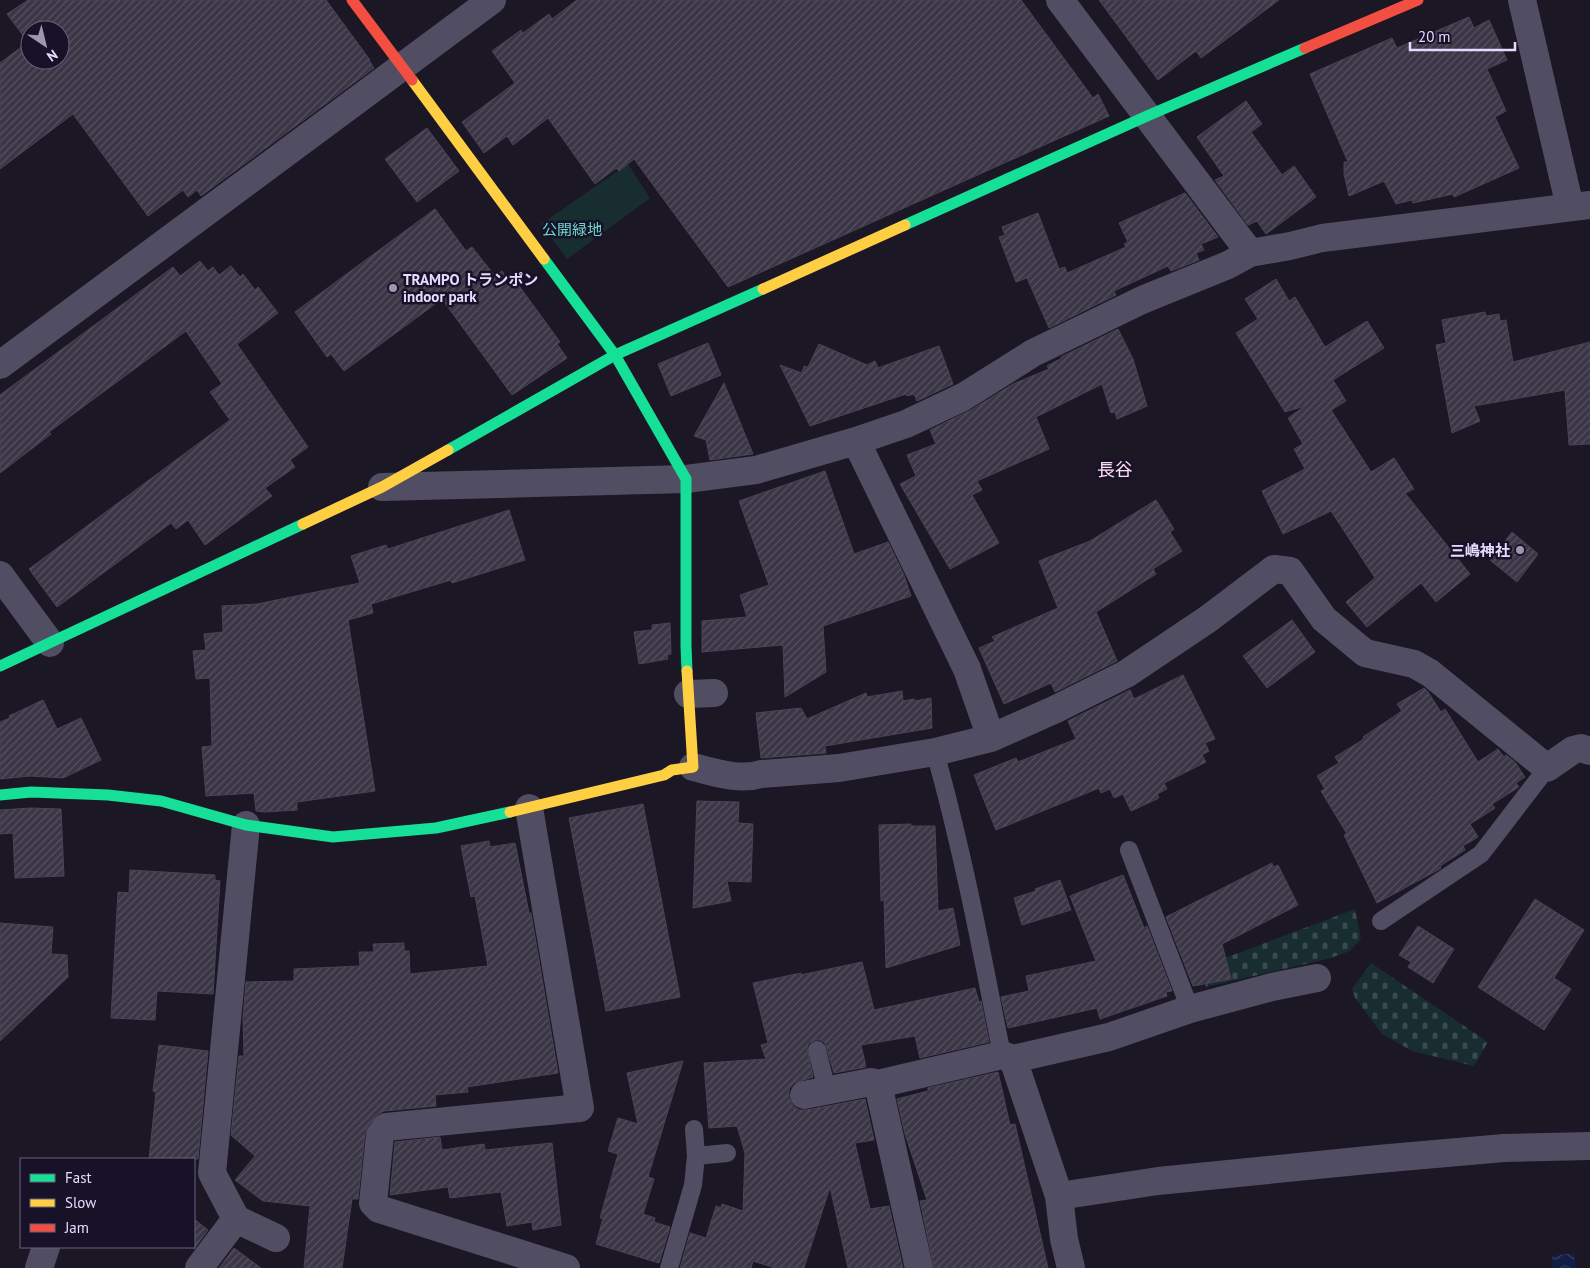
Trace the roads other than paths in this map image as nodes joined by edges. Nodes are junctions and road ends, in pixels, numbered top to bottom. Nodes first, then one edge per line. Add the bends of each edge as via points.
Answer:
1 (352, 0) edge
2 (492, 0) edge
3 (1060, 0) edge
4 (1418, 0) edge
5 (1522, 0) edge
6 (402, 67) junction
7 (1147, 116) junction
8 (1580, 206) edge
9 (1250, 253) junction
10 (615, 355) junction
11 (0, 365) edge
12 (856, 441) junction
13 (686, 479) junction
14 (382, 487) junction
15 (0, 575) edge
16 (50, 643) junction
17 (0, 666) edge
18 (991, 738) junction
19 (1590, 751) edge
20 (935, 752) junction
21 (693, 767) junction
22 (1547, 768) junction
23 (0, 796) edge
24 (529, 808) junction
25 (246, 825) junction
26 (1129, 850) dead end
27 (1381, 921) dead end
28 (1317, 978) dead end
29 (1190, 1009) junction
30 (817, 1050) dead end
31 (1008, 1057) junction
32 (878, 1084) junction
33 (816, 1093) joint
34 (694, 1130) dead end
35 (1590, 1146) edge
36 (727, 1153) dead end
37 (696, 1156) junction
38 (1059, 1196) junction
39 (236, 1219) junction
40 (276, 1238) dead end
41 (46, 1248) edge
42 (39, 1268) edge
43 (199, 1268) edge
44 (566, 1268) edge
45 (669, 1268) edge
46 (919, 1268) edge
47 (1071, 1268) edge

1 - 6 street
2 - 6 street
3 - 7 street
4 - 7 street
5 - 8 street
6 - 10 street
6 - 11 street
7 - 9 street
7 - 10 street
8 - 9 street via 1322,238
9 - 12 street via 1142,300 1033,353 963,396 906,424
10 - 13 street
10 - 14 street
12 - 13 street via 756,470
12 - 18 street via 968,669
13 - 14 street
13 - 21 street via 686,646 701,694
14 - 16 street
15 - 16 street
16 - 17 street
18 - 20 street
18 - 22 street via 1126,674 1208,619 1274,568 1290,571 1324,619 1365,653 1414,664 1430,673
19 - 22 street via 1582,748 1573,750
20 - 21 street via 838,768 756,776 733,776
20 - 31 lane
21 - 24 street
22 - 27 lane via 1482,854
23 - 25 street via 31,792 99,794 162,801
24 - 25 street via 436,828 333,837
24 - 44 street via 580,1108 386,1127 380,1135 373,1202 379,1209
25 - 39 street via 212,1173
26 - 29 lane
28 - 29 street
29 - 31 street via 1109,1037
30 - 33 lane
31 - 32 street
31 - 38 street
32 - 33 street via 871,1082
32 - 46 street
34 - 37 lane
35 - 38 street via 1504,1148 1368,1160 1158,1181
36 - 37 lane
37 - 45 lane via 693,1186
38 - 47 street
39 - 40 street
39 - 43 street
41 - 42 street

